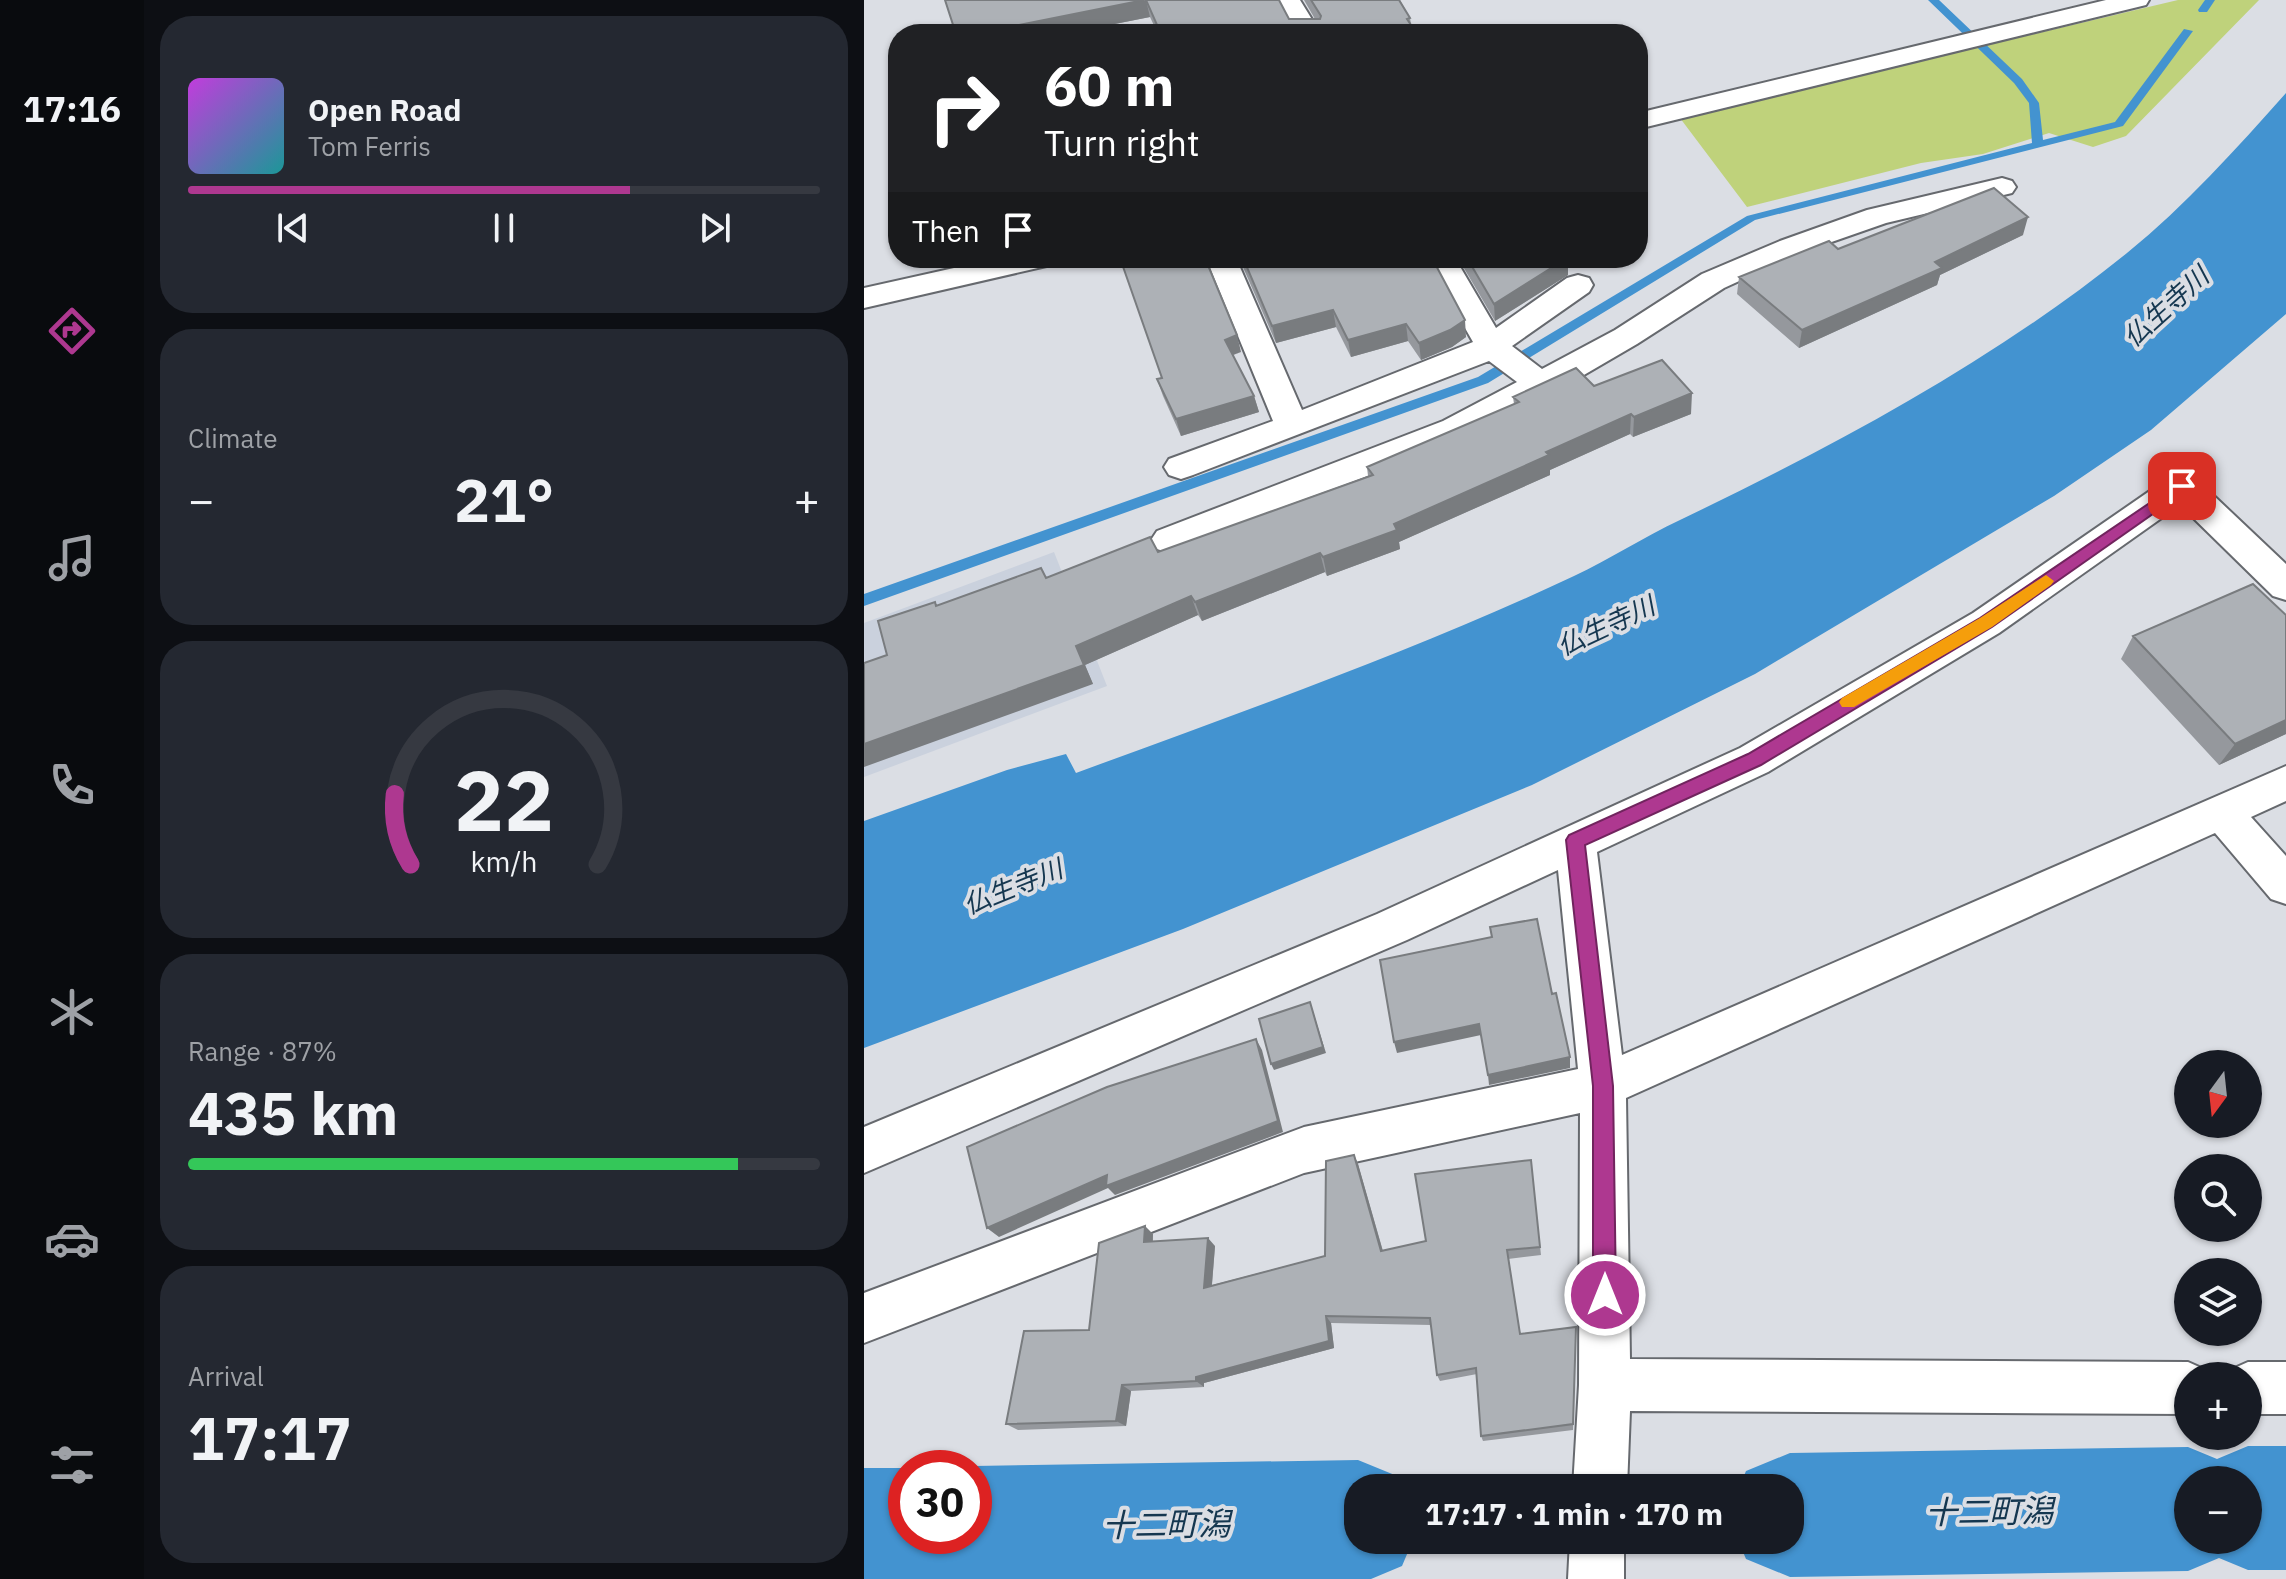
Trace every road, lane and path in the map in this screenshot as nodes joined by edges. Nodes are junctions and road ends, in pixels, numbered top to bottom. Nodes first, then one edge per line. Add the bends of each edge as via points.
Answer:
1 (1288, 0) edge
2 (2137, 0) edge
3 (1302, 24) edge
4 (1648, 119) edge
5 (2002, 187) dead end
6 (996, 268) edge
7 (1225, 268) edge
8 (1446, 268) edge
9 (1578, 285) dead end
10 (864, 298) edge
11 (1491, 346) junction
12 (1542, 385) junction
13 (1292, 426) junction
14 (1181, 467) dead end
15 (1169, 540) dead end
16 (2286, 586) edge
17 (2286, 783) edge
18 (2221, 812) junction
19 (1575, 840) junction
20 (2286, 886) edge
21 (1603, 1086) junction
22 (864, 1150) edge
23 (864, 1318) edge
24 (1605, 1385) junction
25 (2174, 1388) edge
26 (2262, 1388) edge
27 (2286, 1388) edge
28 (1601, 1474) edge
29 (1597, 1554) edge
30 (1596, 1579) edge

1 - 3 street
2 - 4 street
5 - 12 street via 1877,216 1790,247 1713,281
6 - 10 street
7 - 13 street
8 - 11 street
9 - 11 street
11 - 12 street
11 - 13 street
12 - 15 street via 1455,429
13 - 14 street
16 - 19 street via 2182,486 1986,623 1754,760
17 - 18 street
18 - 20 street
18 - 21 street
19 - 21 street
19 - 22 street via 1392,927
21 - 23 street via 1304,1150
21 - 24 street
24 - 25 street
24 - 28 street
26 - 27 street
29 - 30 street

